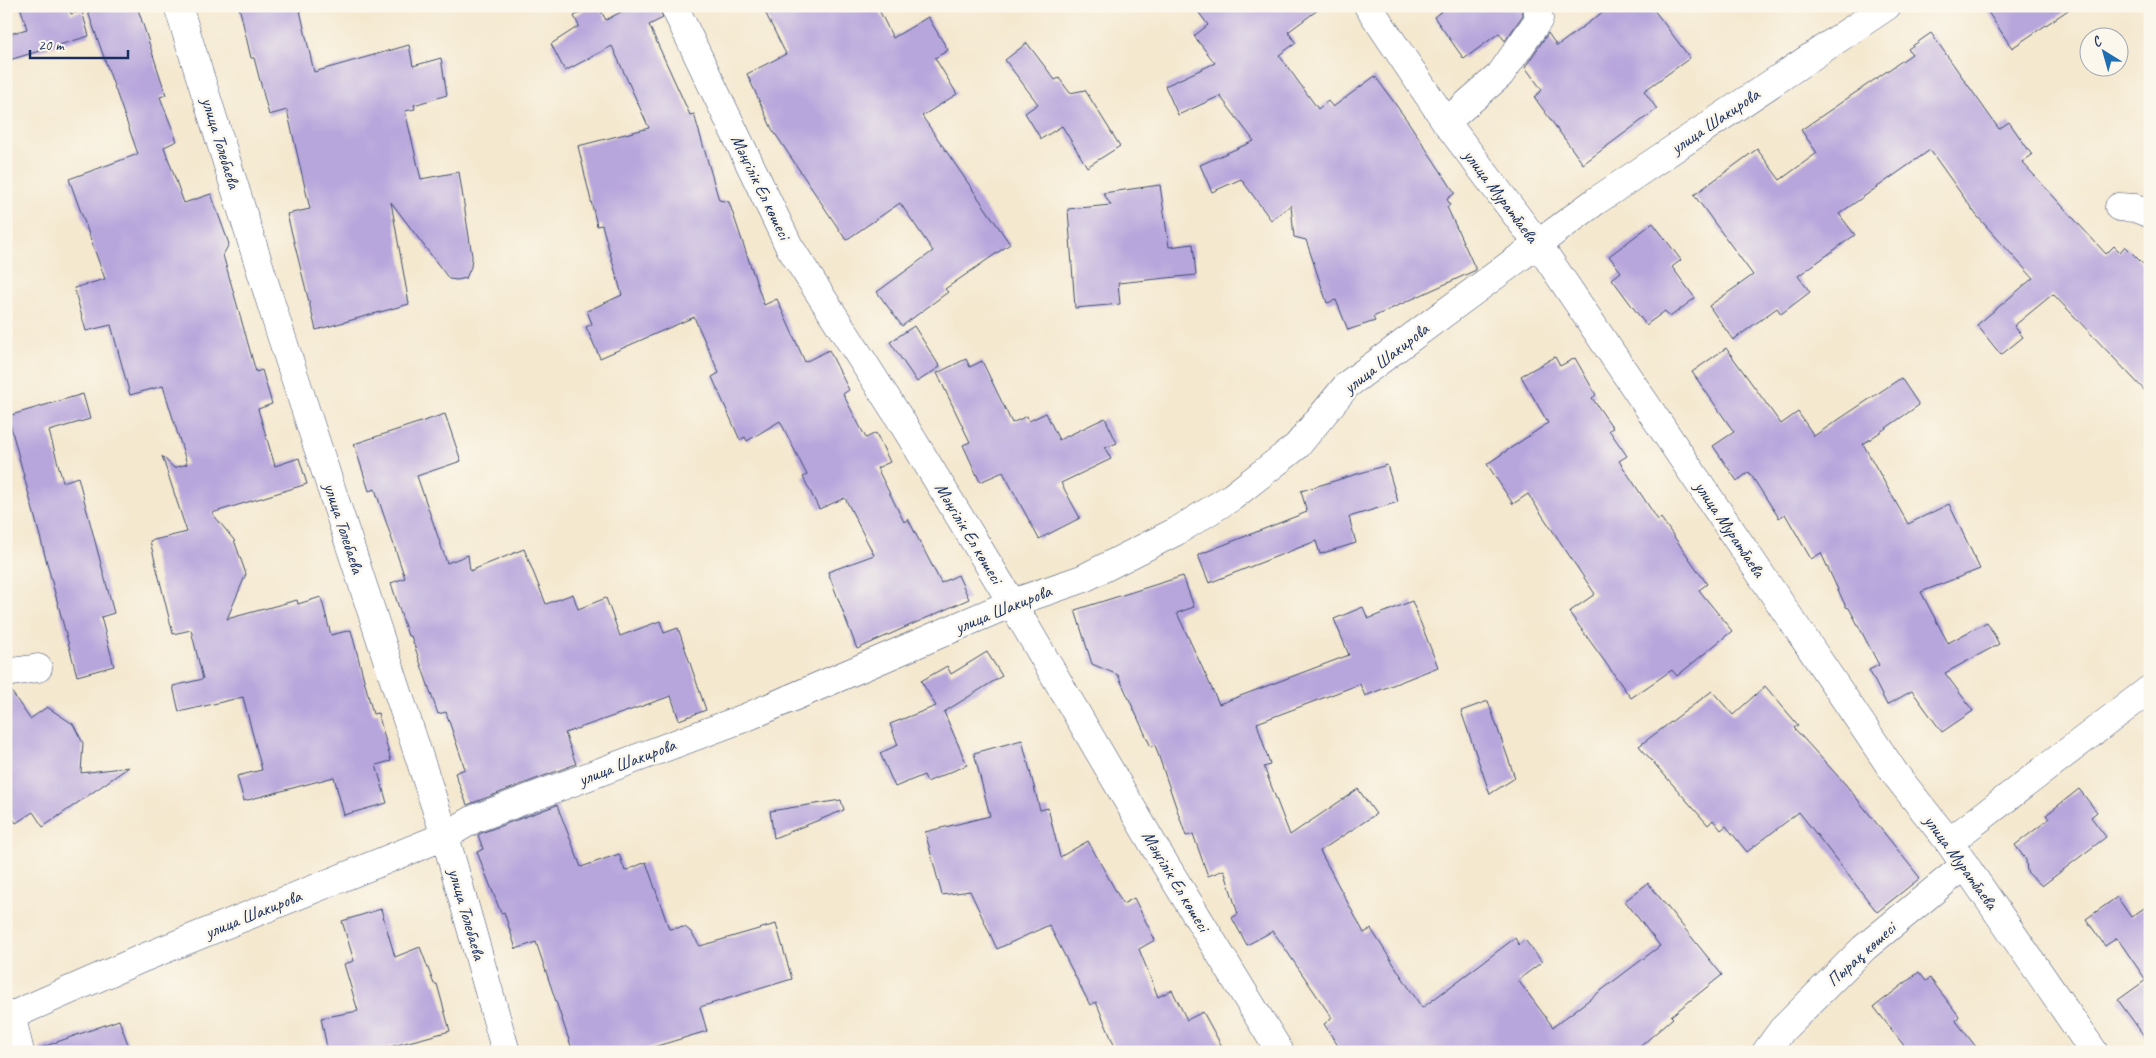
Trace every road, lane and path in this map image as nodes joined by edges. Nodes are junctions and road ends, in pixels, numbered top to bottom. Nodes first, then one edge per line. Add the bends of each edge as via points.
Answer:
1 (178, 6) edge
2 (674, 6) edge
3 (1368, 6) edge
4 (1537, 6) edge
5 (1888, 6) edge
6 (1446, 122) junction
7 (2119, 207) dead end
8 (2150, 214) edge
9 (1538, 244) junction
10 (1012, 603) junction
11 (38, 668) dead end
12 (6, 673) edge
13 (2150, 689) edge
14 (445, 836) junction
15 (1949, 842) junction
16 (1965, 865) junction
17 (9, 1016) edge
18 (20, 1052) edge
19 (506, 1052) edge
20 (1280, 1052) edge
21 (1766, 1052) edge
22 (2094, 1052) edge

1 - 14 street, улица Толебаева
2 - 10 street, Мәңгілік Ел көшесі via 789,246
3 - 6 street, улица Муратбаева
4 - 6 street via 1539,19 1500,75
5 - 9 street, улица Шакирова via 1596,201
6 - 9 street, улица Муратбаева
7 - 8 street via 2135,208
9 - 10 street, улица Шакирова via 1347,386 1297,446 1232,497 1176,531 1082,579
9 - 15 street, улица Муратбаева via 1896,775
10 - 14 street, улица Шакирова via 747,717 474,819
10 - 20 street, Мәңгілік Ел көшесі via 1157,851
11 - 12 street
13 - 15 street
14 - 17 street, улица Шакирова via 152,954
14 - 19 street, улица Толебаева
15 - 16 street, улица Муратбаева
16 - 21 street, Пырақ көшесі via 1864,948 1782,1030
16 - 22 street, улица Муратбаева
17 - 18 street

